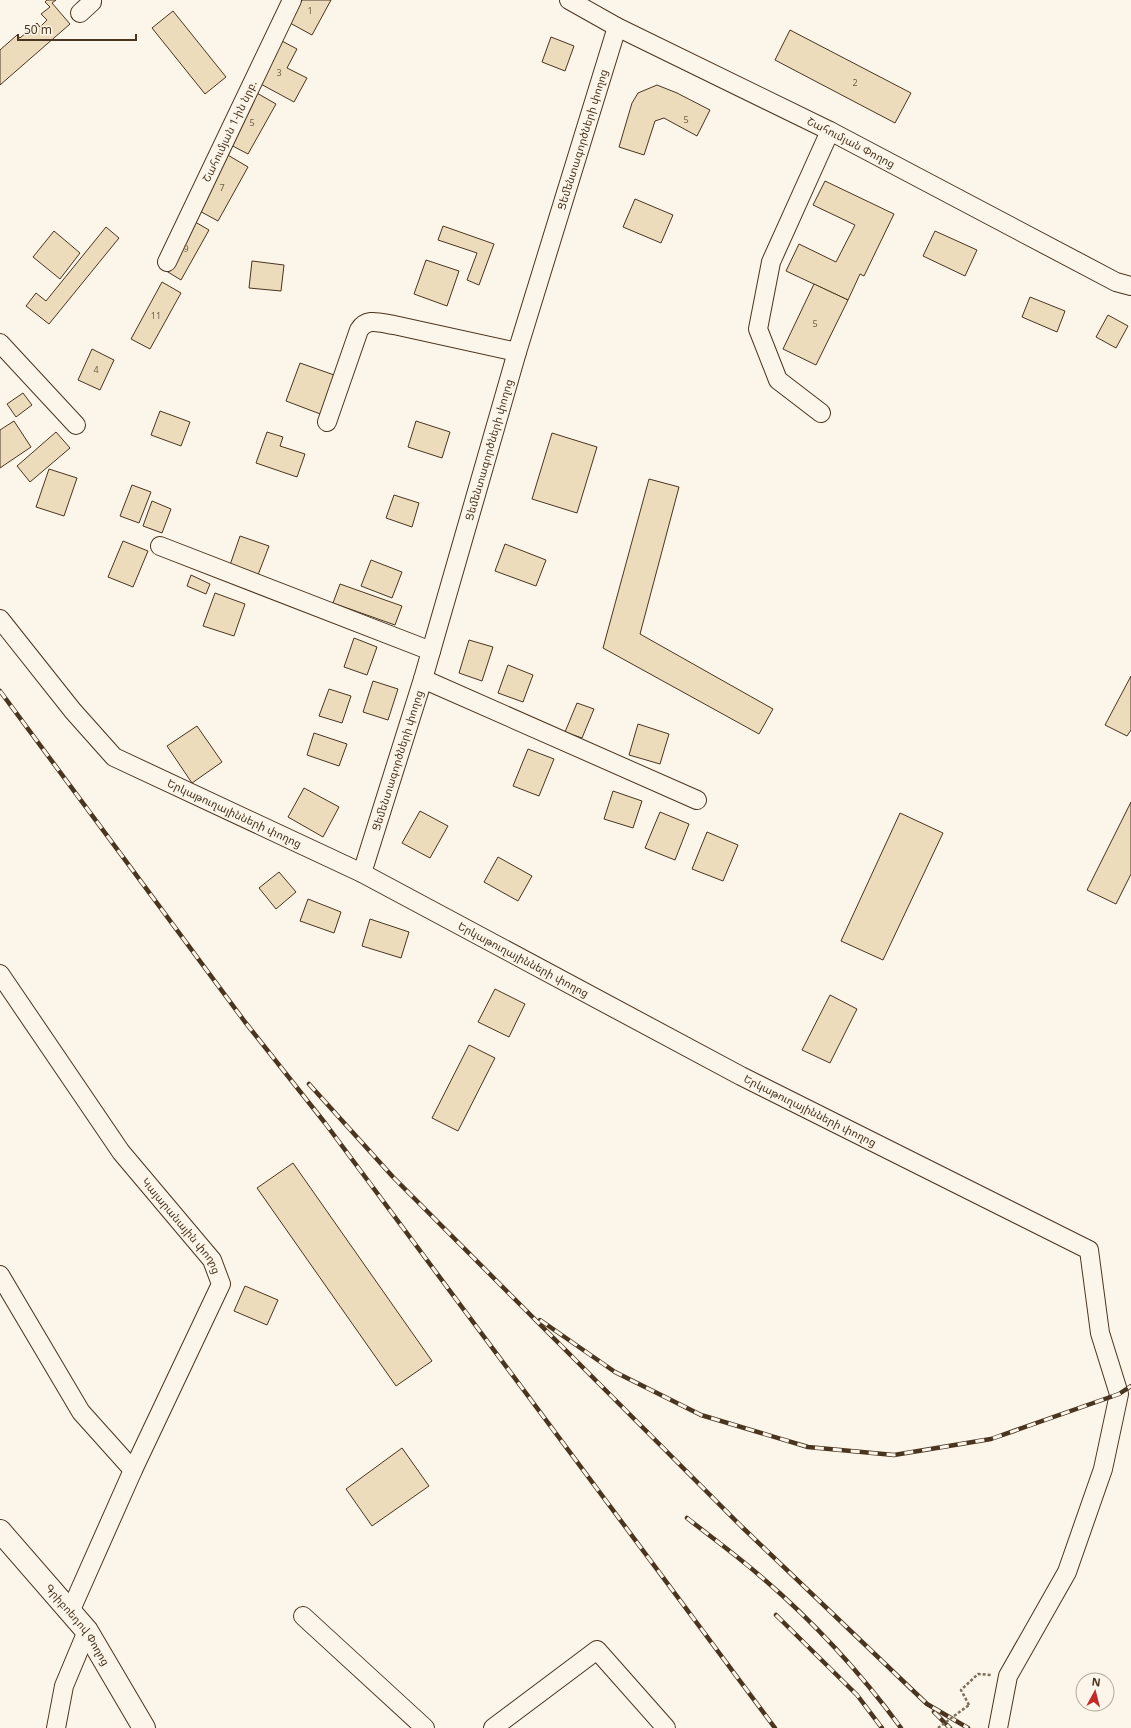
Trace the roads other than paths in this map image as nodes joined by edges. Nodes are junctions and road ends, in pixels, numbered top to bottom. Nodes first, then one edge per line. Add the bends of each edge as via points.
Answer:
1 (92, 0) edge
2 (292, 0) edge
3 (569, 0) edge
4 (80, 13) dead end
5 (617, 27) junction
6 (830, 131) junction
7 (167, 262) dead end
8 (1131, 286) edge
9 (0, 344) edge
10 (517, 352) junction
11 (821, 414) dead end
12 (327, 422) dead end
13 (76, 425) dead end
14 (160, 546) dead end
15 (0, 619) edge
16 (431, 651) junction
17 (423, 678) junction
18 (697, 800) dead end
19 (362, 873) junction
20 (0, 974) edge
21 (0, 1275) edge
22 (133, 1470) junction
23 (0, 1531) edge
24 (70, 1612) junction
25 (303, 1616) dead end
26 (87, 1631) junction
27 (56, 1728) edge
28 (144, 1728) edge
29 (425, 1728) edge
30 (493, 1728) edge
31 (666, 1728) edge
32 (998, 1728) edge

1 - 4 street
2 - 7 street, Շահումյան 1-ին նրբ.
3 - 5 street, Շահումյան Փողոց
5 - 6 street, Շահումյան Փողոց
5 - 10 street, Ցեմենտագործների փողոց
6 - 8 street, Շահումյան Փողոց via 1116,282
6 - 11 street via 771,262 758,329 778,380
9 - 13 street
10 - 12 street via 394,325 367,322 359,330
10 - 16 street, Ցեմենտագործների փողոց
14 - 16 street
15 - 19 street, Երկաթուղայինների փողոց via 73,711 114,757
16 - 17 street, Ցեմենտագործների փողոց
17 - 18 street
17 - 19 street, Ցեմենտագործների փողոց
19 - 32 street, Երկաթուղայինների փողոց via 742,1076 1089,1250 1100,1333 1119,1394 1103,1469 1067,1572 1008,1676
20 - 22 street, Կայարանային փողոց via 121,1152 212,1260 221,1284
21 - 22 street via 81,1412
22 - 24 street, Կայարանային փողոց
23 - 24 main road, Գրիբոեդով Փողոց
24 - 26 main road, Գրիբոեդով Փողոց
25 - 29 street
26 - 27 street via 64,1686
26 - 28 main road, Գրիբոեդով Փողոց
30 - 31 street via 597,1650

